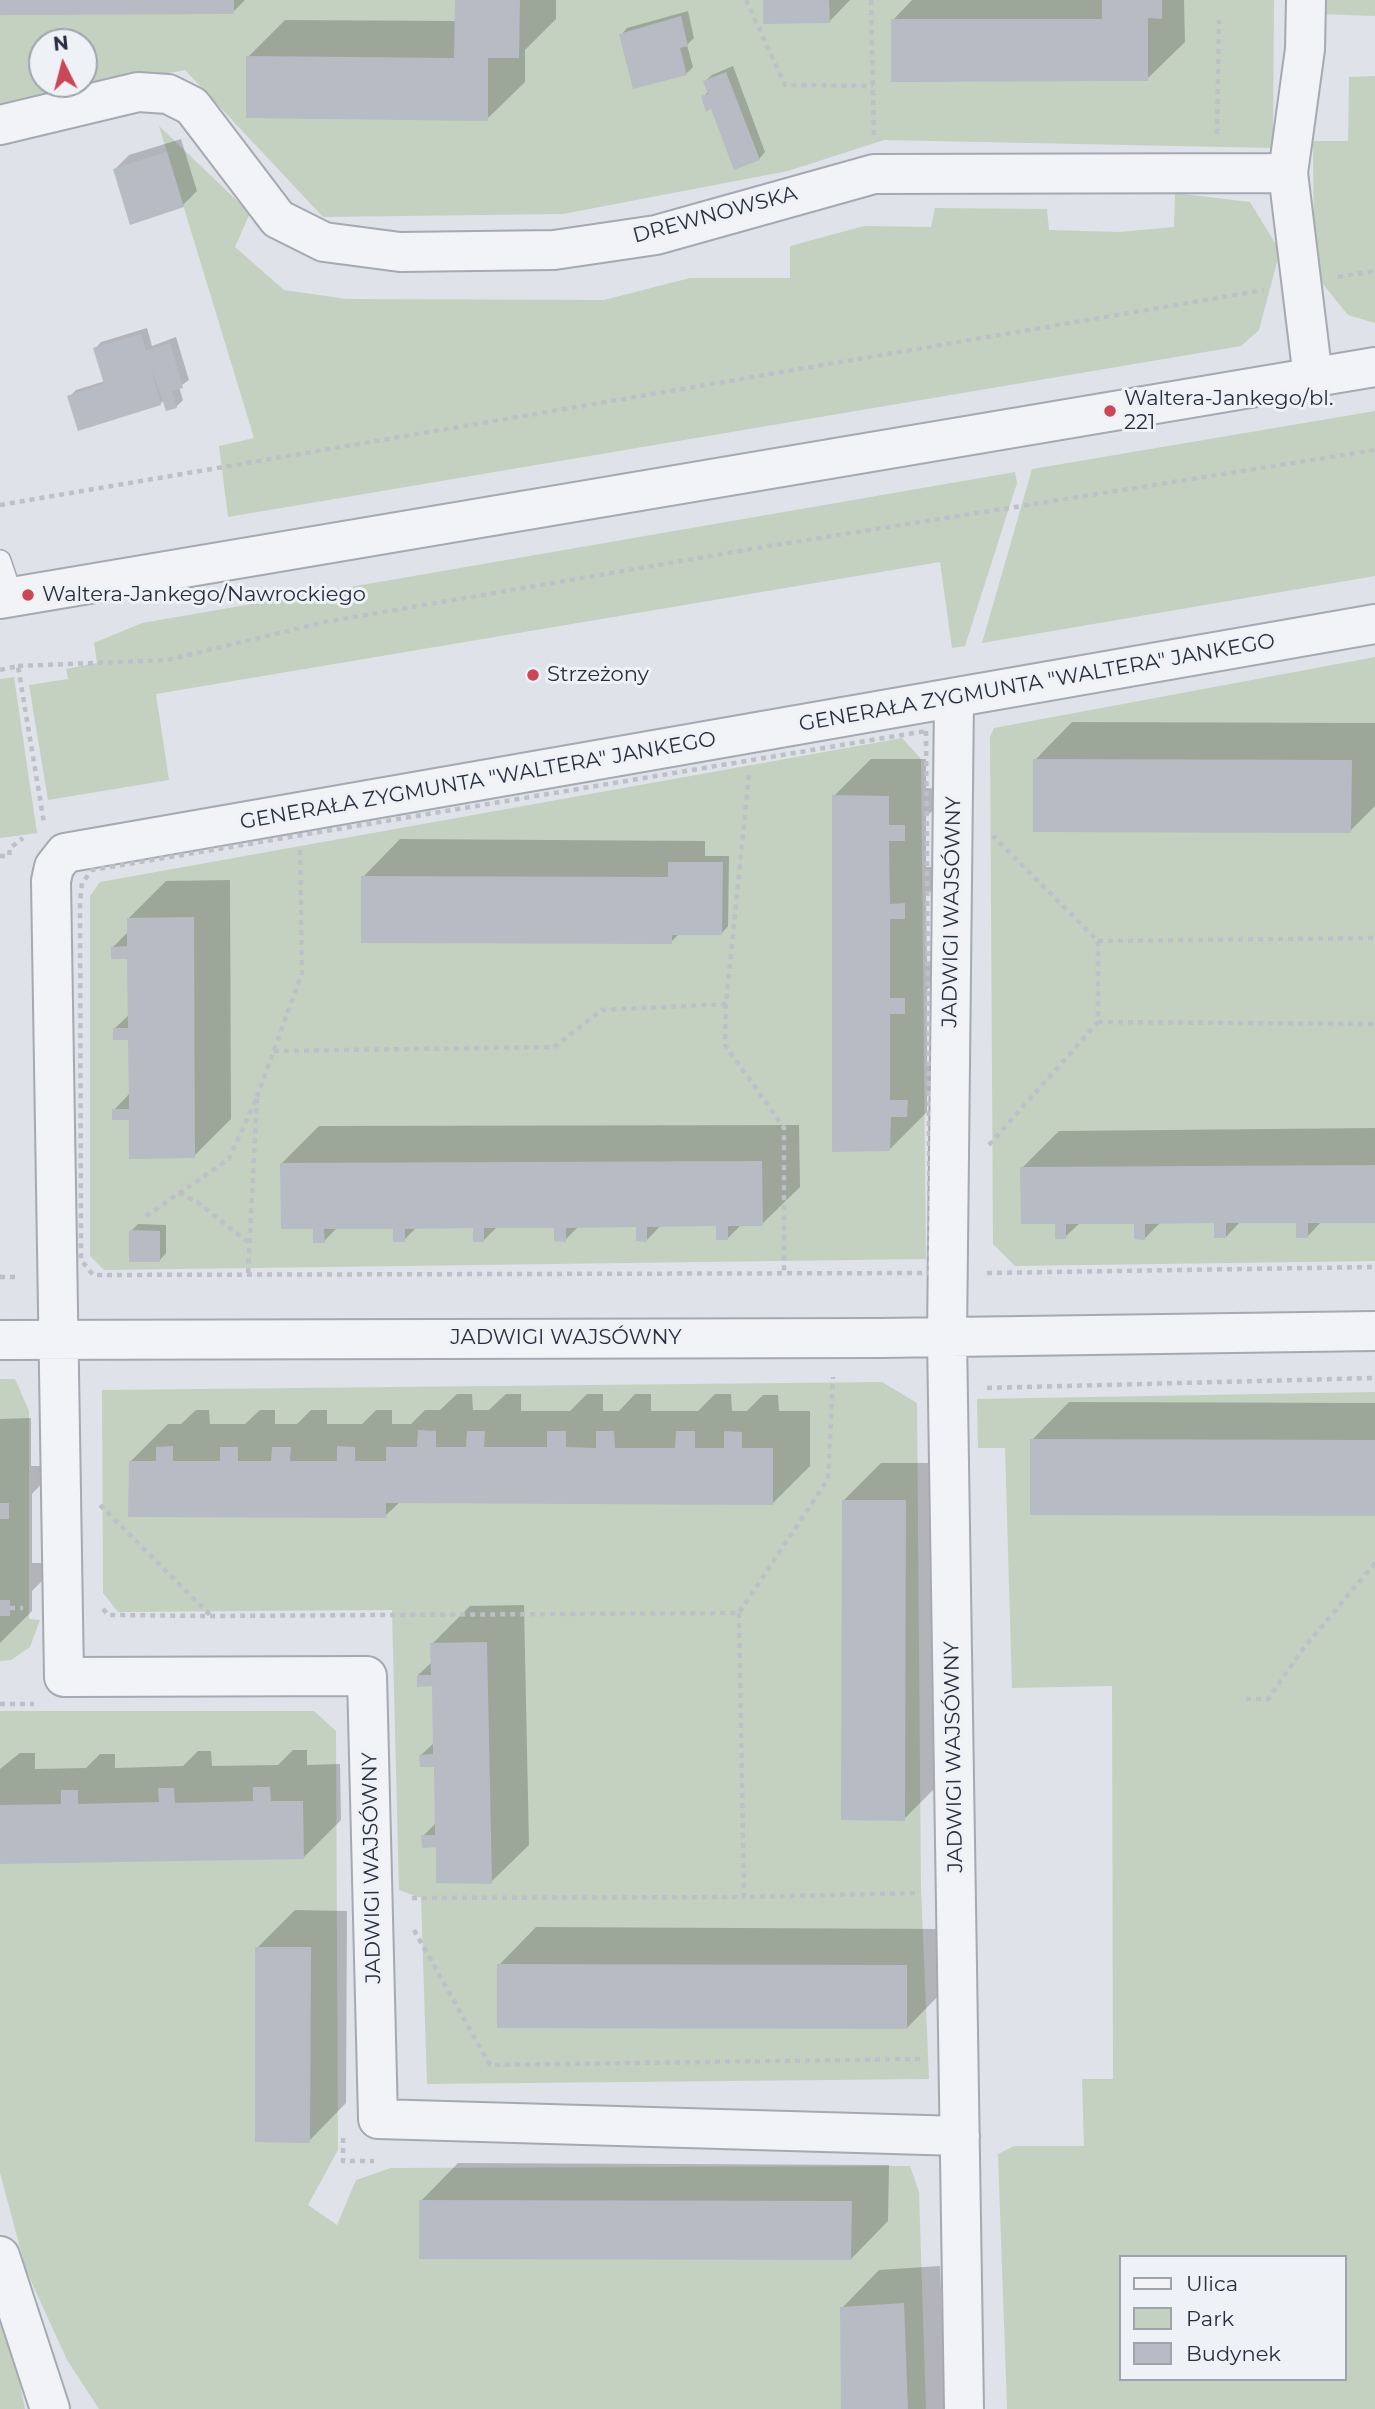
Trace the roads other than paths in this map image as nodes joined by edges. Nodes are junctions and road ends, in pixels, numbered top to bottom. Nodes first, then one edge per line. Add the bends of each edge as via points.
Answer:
1 (1306, 0) edge
2 (0, 125) edge
3 (1288, 173) junction
4 (1375, 367) edge
5 (1314, 378) junction
6 (0, 561) edge
7 (6, 598) edge
8 (1375, 624) edge
9 (954, 698) junction
10 (1375, 1331) edge
11 (947, 1337) junction
12 (0, 1340) edge
13 (60, 1340) junction
14 (960, 2136) junction
15 (0, 2256) edge
16 (50, 2409) edge
17 (964, 2409) edge

1 - 3 street via 1305,49
2 - 3 street, DREWNOWSKA via 138,92 168,94 192,106 278,219 324,242 400,253 554,250 656,235 874,174
3 - 5 street
4 - 5 street
5 - 7 street
6 - 7 lane
8 - 9 street, GENERAŁA ZYGMUNTA "WALTERA" JANKEGO
9 - 11 street, JADWIGI WAJSÓWNY
9 - 13 street, GENERAŁA ZYGMUNTA "WALTERA" JANKEGO via 65,853 54,867 51,881
10 - 11 street, JADWIGI WAJSÓWNY
11 - 13 street, JADWIGI WAJSÓWNY
11 - 14 street, JADWIGI WAJSÓWNY
12 - 13 street, JADWIGI WAJSÓWNY
13 - 14 street, JADWIGI WAJSÓWNY via 64,1677 367,1676 384,1898 378,2119
14 - 17 street, JADWIGI WAJSÓWNY
15 - 16 street

